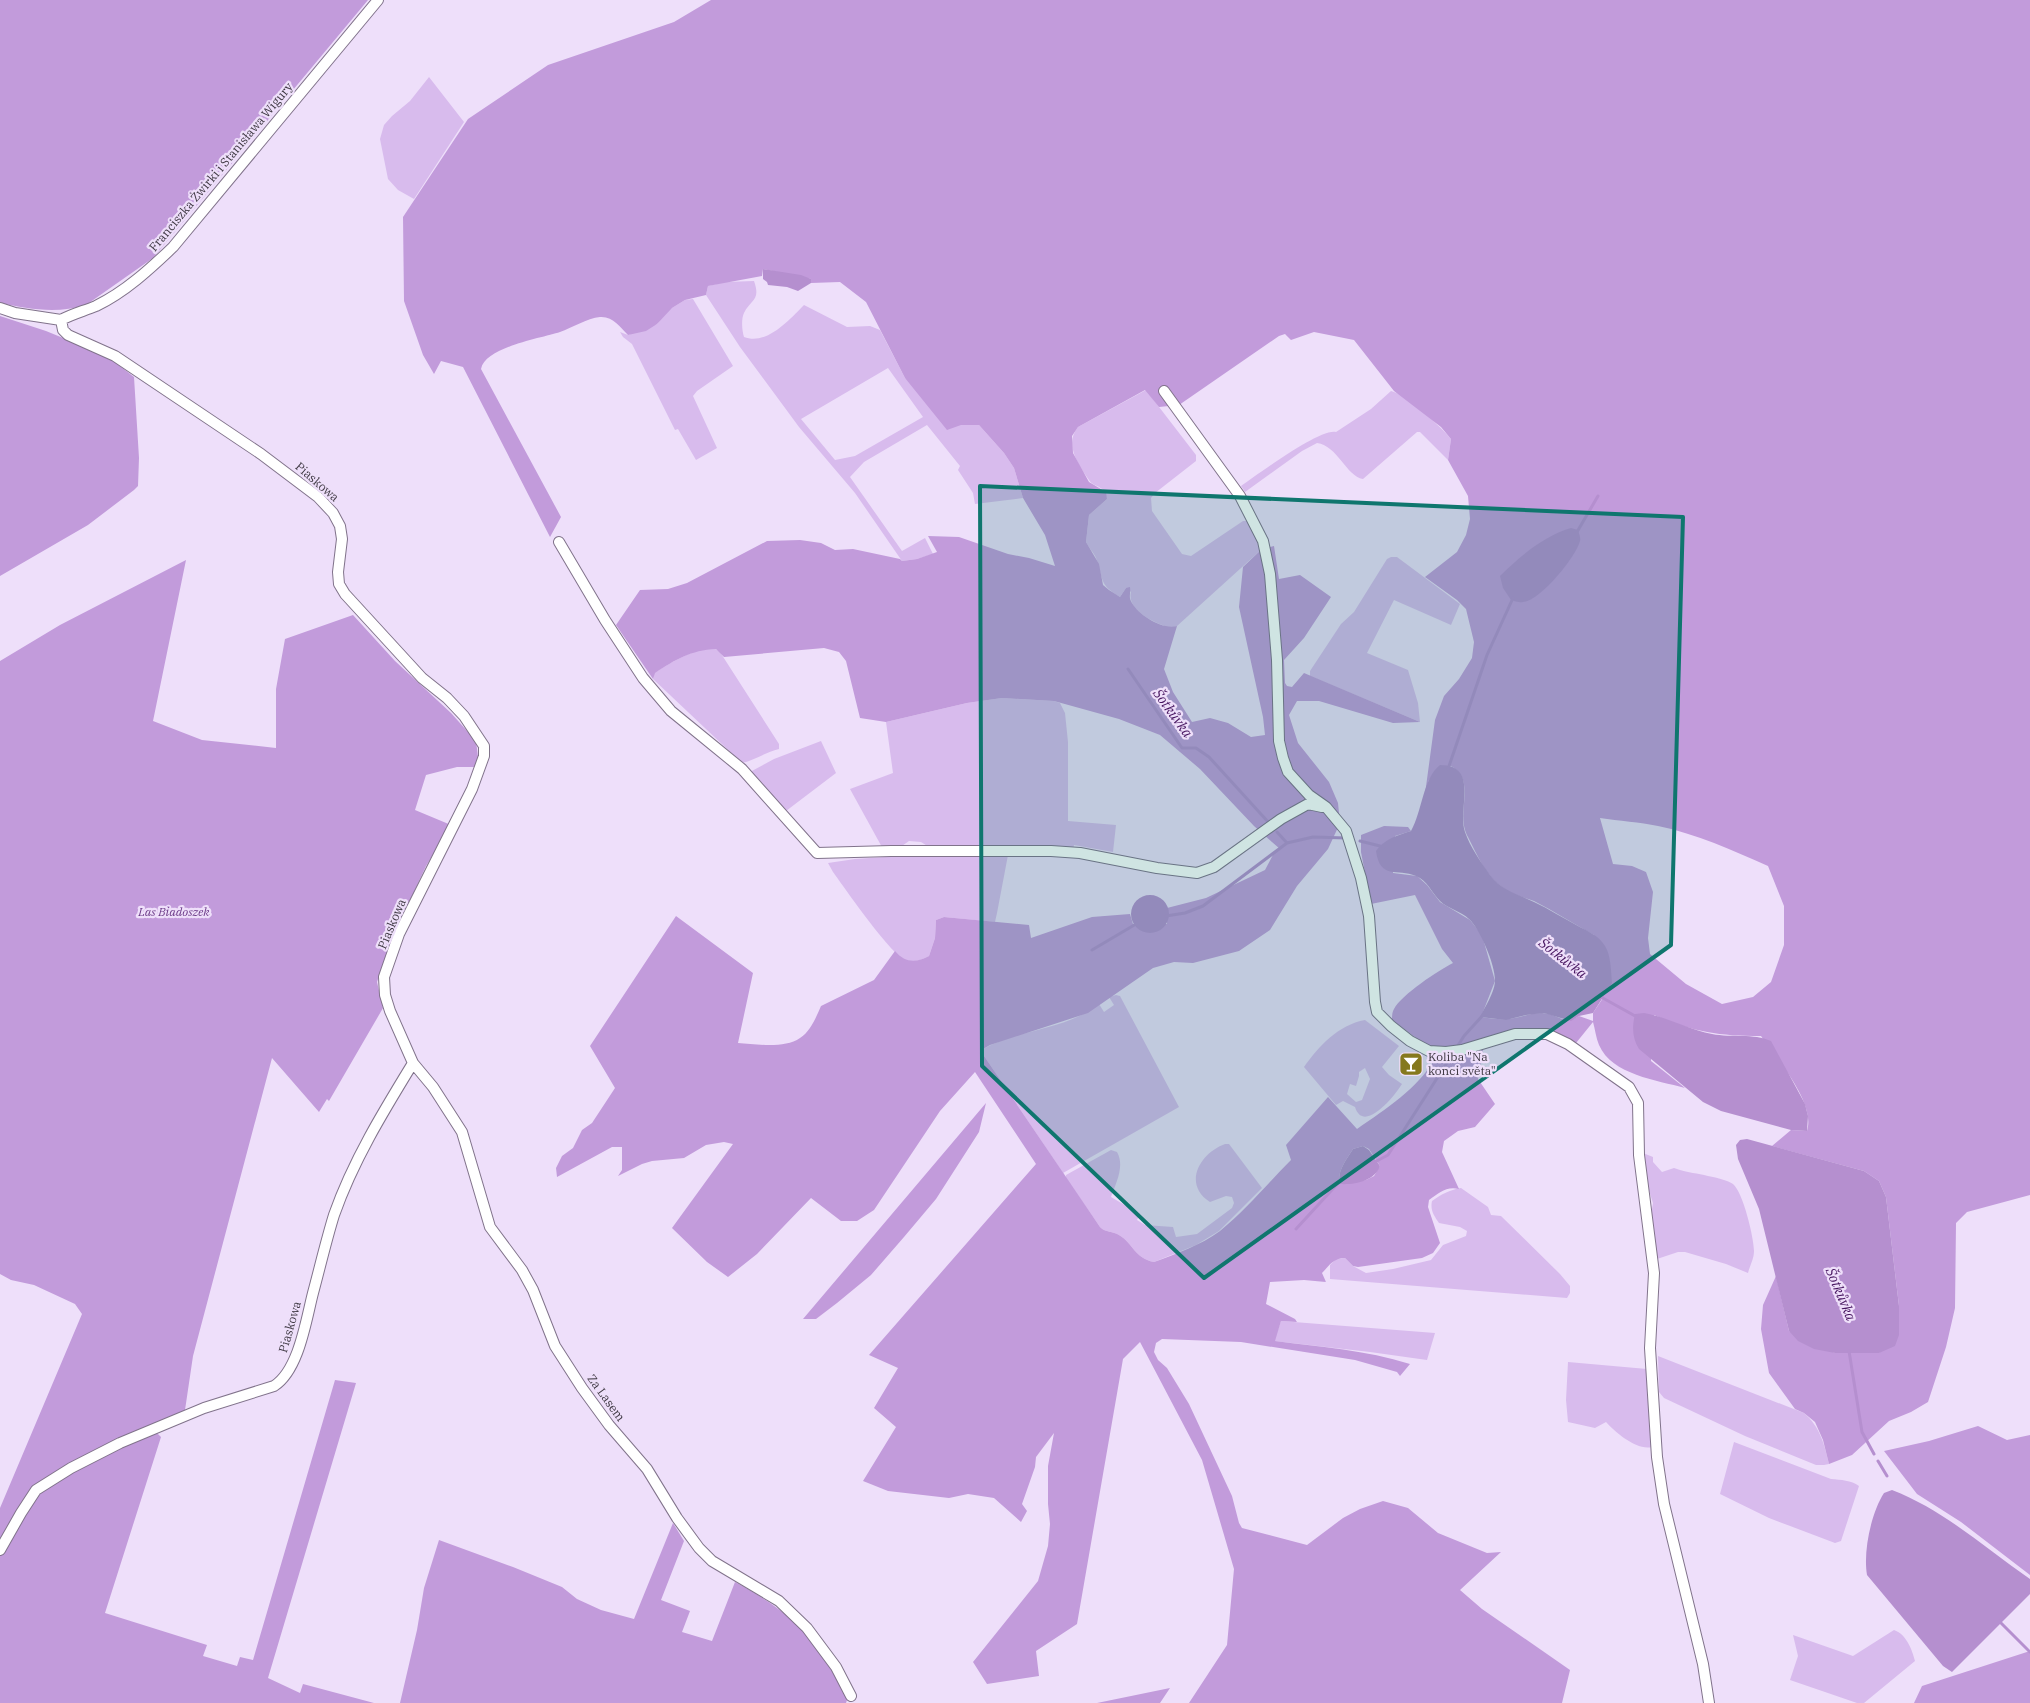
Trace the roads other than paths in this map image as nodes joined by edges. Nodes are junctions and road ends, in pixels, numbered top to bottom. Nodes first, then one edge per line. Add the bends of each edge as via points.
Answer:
1 (378, 0) edge
2 (0, 308) edge
3 (60, 320) junction
4 (1164, 391) dead end
5 (558, 542) dead end
6 (1326, 807) junction
7 (413, 1063) junction
8 (0, 1550) edge
9 (851, 1696) dead end
10 (1709, 1703) edge

1 - 3 street, Franciszka Żwirki i Stanisława Wigury via 166,254 116,295
2 - 3 street
3 - 7 street, Piaskowa via 68,335 116,356 261,454 318,497 338,519 340,526 342,539 338,572 345,594 422,678 447,698 484,746 484,756 472,789 399,934 384,977 390,1011
4 - 6 street via 1240,496 1263,541 1270,574 1279,741 1283,758 1288,772 1309,795
5 - 6 street via 643,678 671,711 742,769 816,853 1052,851 1197,873 1214,867 1308,804
6 - 10 street via 1346,831 1361,878 1369,916 1374,1002 1377,1012 1391,1026 1429,1051 1446,1052 1515,1034 1547,1034 1568,1044 1628,1086 1638,1103 1639,1155 1654,1272 1650,1348 1657,1457 1664,1504 1703,1664
7 - 8 street, Piaskowa via 379,1119 346,1186 324,1248 296,1352 281,1382 204,1408 120,1443 71,1468 36,1490
7 - 9 street, Za Lasem via 462,1132 490,1227 522,1270 555,1346 582,1388 609,1426 647,1469 699,1548 712,1561 779,1601 800,1621 836,1667

